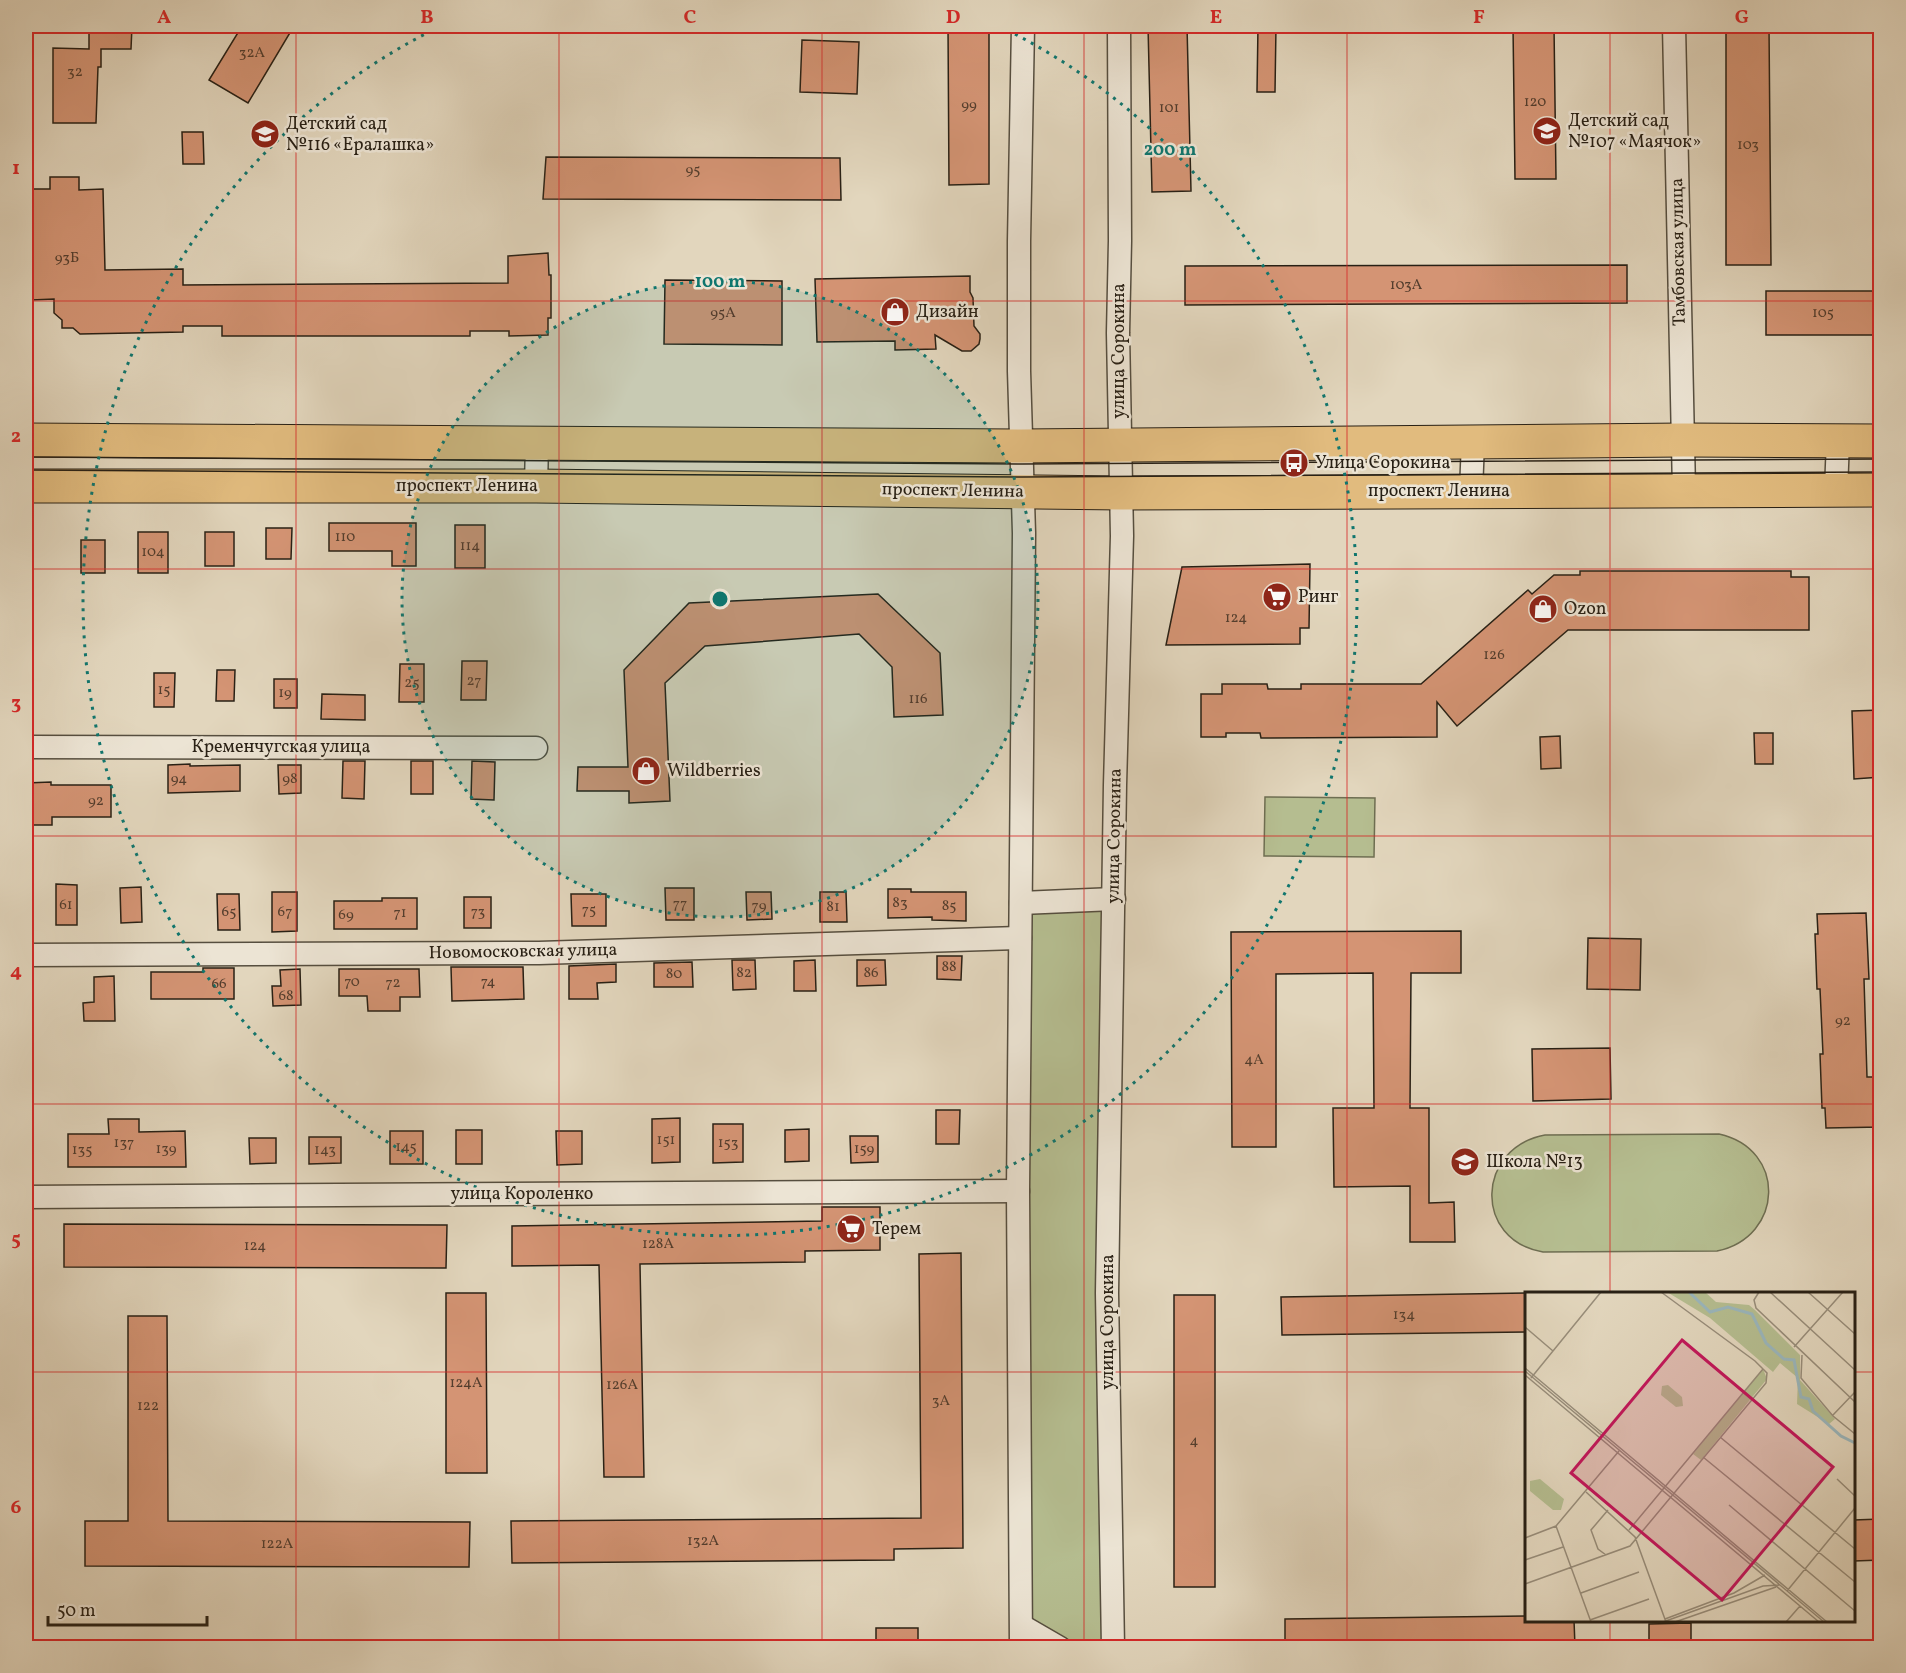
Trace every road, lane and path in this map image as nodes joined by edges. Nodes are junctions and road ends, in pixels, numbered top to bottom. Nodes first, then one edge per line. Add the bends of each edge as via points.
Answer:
1 (1023, 26) edge
2 (1119, 26) edge
3 (1674, 26) edge
4 (26, 440) edge
5 (1683, 440) junction
6 (1838, 441) junction
7 (1881, 441) edge
8 (1473, 442) junction
9 (537, 443) junction
10 (1021, 446) junction
11 (1120, 446) junction
12 (26, 486) edge
13 (536, 486) junction
14 (1684, 490) junction
15 (1836, 490) junction
16 (1881, 490) edge
17 (1471, 491) junction
18 (1023, 492) junction
19 (1121, 493) junction
20 (26, 747) edge
21 (536, 748) dead end
22 (1114, 899) junction
23 (1021, 903) junction
24 (1020, 938) junction
25 (26, 955) edge
26 (1018, 1191) junction
27 (26, 1197) edge
28 (1021, 1637) edge
29 (1060, 1647) edge
30 (1113, 1647) edge

1 - 10 street
2 - 11 street, улица Сорокина
3 - 5 street, Тамбовская улица
4 - 9 main road
5 - 6 main road
5 - 8 main road
5 - 14 street, Тамбовская улица
6 - 7 main road
6 - 15 street
8 - 11 main road
8 - 17 street
9 - 10 main road
9 - 13 street
10 - 11 main road
10 - 18 street
11 - 19 street, улица Сорокина
12 - 13 main road, проспект Ленина
13 - 18 main road, проспект Ленина
14 - 15 main road, проспект Ленина
14 - 17 main road, проспект Ленина
15 - 16 main road, проспект Ленина
17 - 19 main road, проспект Ленина
18 - 19 main road, проспект Ленина
18 - 23 street
19 - 22 street, улица Сорокина
20 - 21 street, Кременчугская улица
22 - 23 street
22 - 30 street, улица Сорокина via 1107,1293
23 - 24 street
24 - 25 street, Новомосковская улица via 539,953
24 - 26 street
26 - 27 street, улица Короленко
26 - 28 street
28 - 29 street

